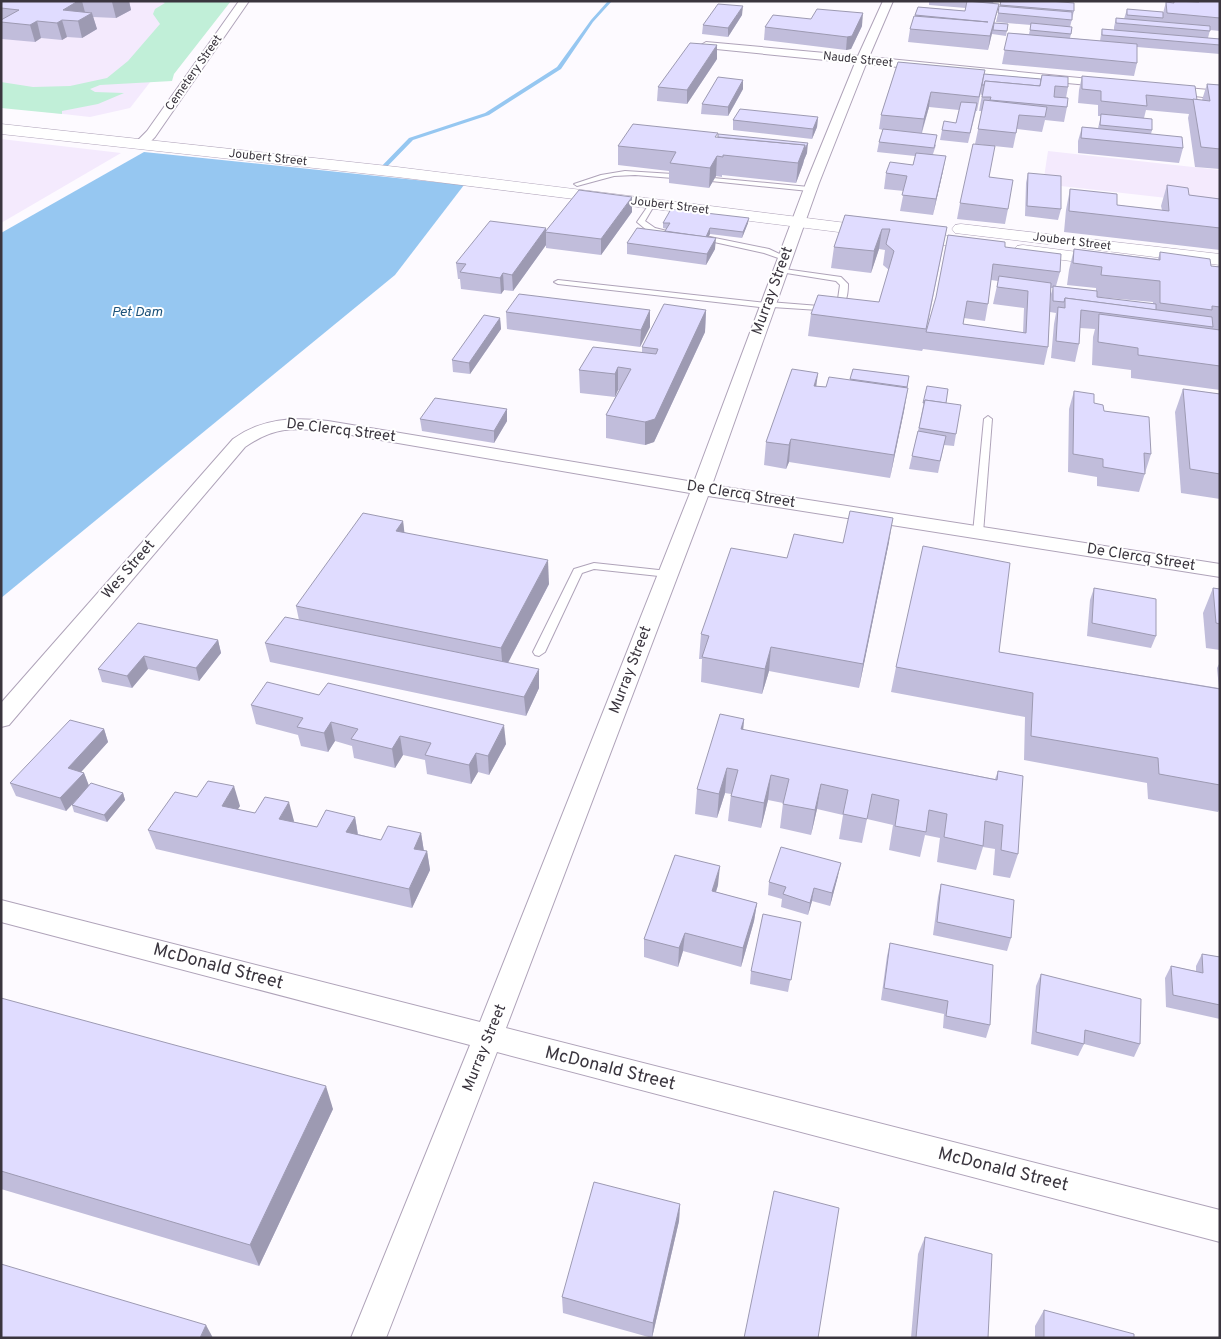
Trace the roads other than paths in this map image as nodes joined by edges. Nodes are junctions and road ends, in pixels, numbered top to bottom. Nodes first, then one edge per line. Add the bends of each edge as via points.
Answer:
1 (244, 1) edge
2 (888, 1) edge
3 (706, 45) edge
4 (862, 60) junction
5 (1120, 85) edge
6 (1150, 88) edge
7 (1220, 95) edge
8 (1, 116) edge
9 (1, 129) edge
10 (146, 139) junction
11 (401, 168) junction
12 (673, 176) edge
13 (713, 180) edge
14 (577, 184) junction
15 (652, 204) junction
16 (803, 207) junction
17 (667, 233) edge
18 (708, 238) edge
19 (1220, 260) edge
20 (782, 264) junction
21 (1220, 274) edge
22 (558, 282) dead end
23 (768, 305) junction
24 (988, 420) dead end
25 (262, 428) joint
26 (701, 489) junction
27 (978, 533) junction
28 (1220, 571) edge
29 (668, 574) junction
30 (539, 652) dead end
31 (1, 719) edge
32 (1, 911) edge
33 (489, 1038) junction
34 (1220, 1226) edge
35 (368, 1338) edge

1 - 10 street, Cemetery Street
2 - 4 street, Murray Street
3 - 4 street, Naude Street
4 - 5 street, Naude Street
4 - 16 street, Murray Street
6 - 7 street
8 - 10 highway, Joubert Street
9 - 10 highway, Joubert Street
10 - 11 highway, Joubert Street
11 - 14 highway, Joubert Street
11 - 15 highway, Joubert Street
12 - 14 lane via 609,173
13 - 16 lane
14 - 16 highway, Joubert Street
15 - 16 highway, Joubert Street
15 - 17 lane via 641,222 652,230
16 - 19 highway, Joubert Street
16 - 20 street, Murray Street
16 - 21 highway, Joubert Street
18 - 20 lane via 766,251
20 - 23 street, Murray Street
20 - 23 lane via 838,279 844,284 840,306 834,309
22 - 23 lane
23 - 26 street, Murray Street
24 - 27 lane
25 - 26 street, De Clercq Street via 289,423 328,426
25 - 31 street, Wes Street via 239,443
26 - 27 street, De Clercq Street
26 - 29 street, Murray Street
27 - 28 street, De Clercq Street
29 - 30 lane via 594,566 578,570
29 - 33 street, Murray Street
32 - 33 street, McDonald Street
33 - 34 street, McDonald Street
33 - 35 street, Murray Street

